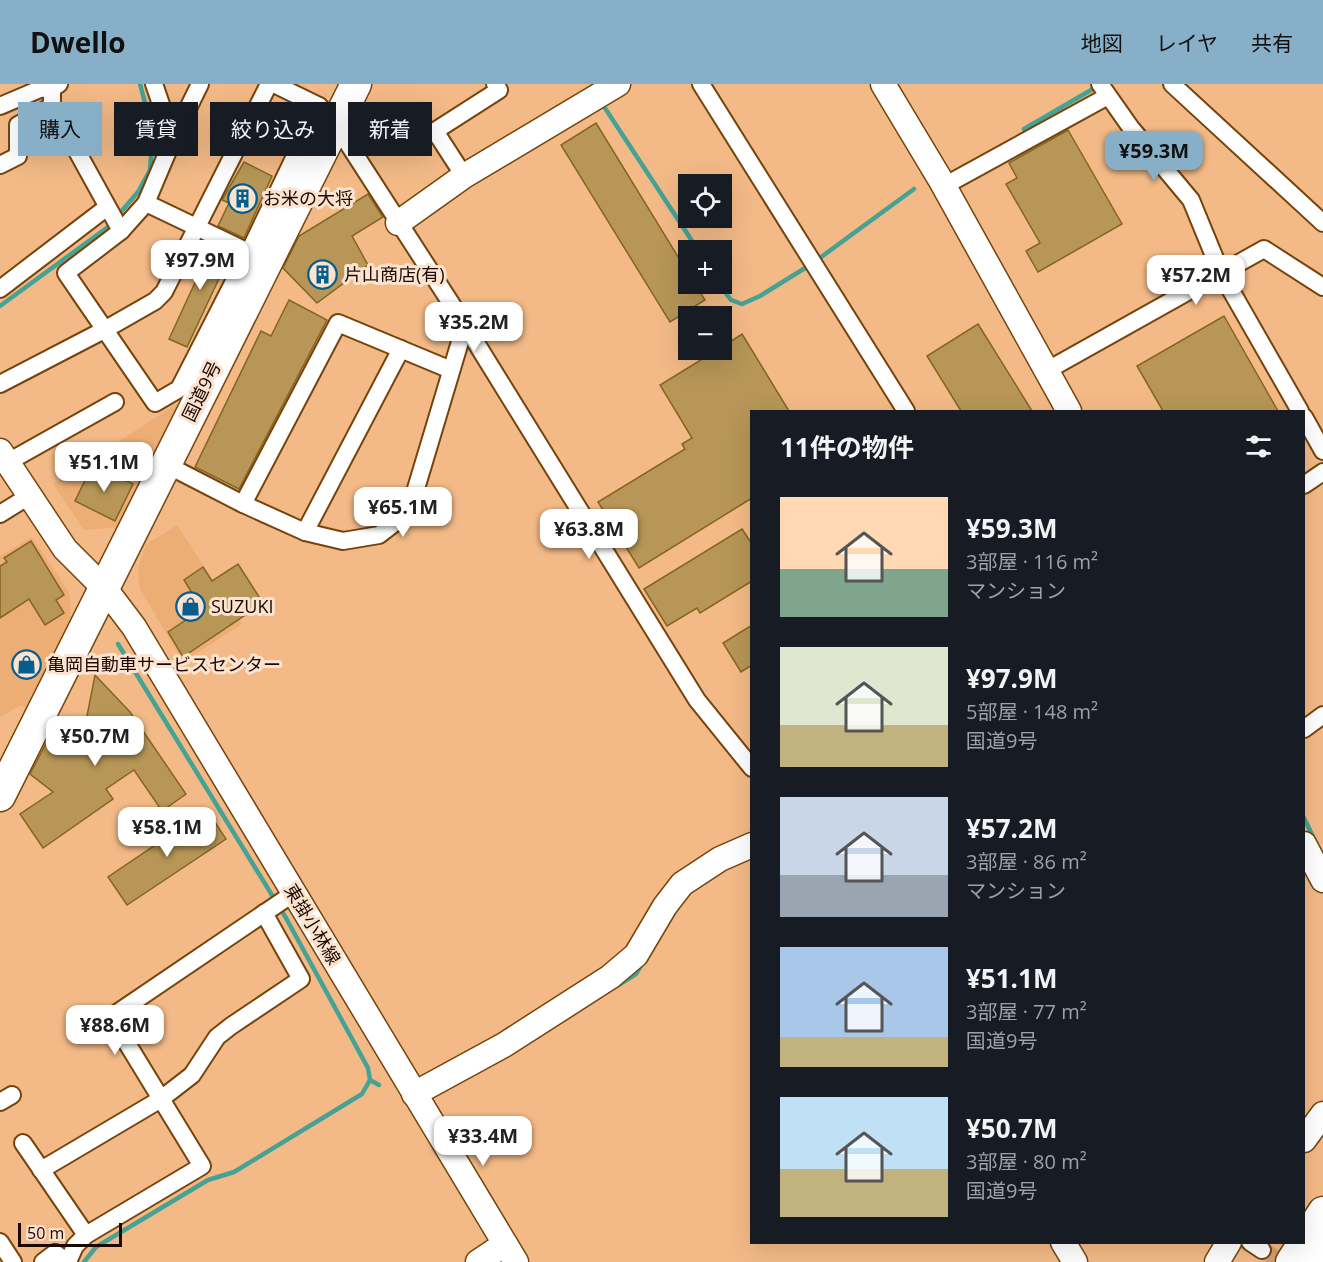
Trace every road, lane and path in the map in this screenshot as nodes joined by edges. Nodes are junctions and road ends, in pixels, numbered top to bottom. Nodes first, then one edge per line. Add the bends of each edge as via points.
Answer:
1 (154, 84) edge
2 (200, 84) edge
3 (269, 84) edge
4 (274, 84) edge
5 (356, 84) edge
6 (495, 84) edge
7 (618, 84) edge
8 (701, 84) edge
9 (883, 84) edge
10 (1173, 84) edge
11 (55, 86) edge
12 (1104, 90) edge
13 (53, 102) edge
14 (160, 102) edge
15 (191, 102) edge
16 (305, 102) edge
17 (336, 105) edge
18 (0, 106) edge
19 (336, 129) edge
20 (18, 156) edge
21 (78, 156) edge
22 (166, 156) edge
23 (307, 156) edge
24 (0, 165) edge
25 (464, 177) junction
26 (944, 186) junction
27 (146, 203) junction
28 (106, 208) junction
29 (398, 223) junction
30 (1323, 223) edge
31 (195, 227) junction
32 (121, 231) junction
33 (258, 256) junction
34 (1221, 273) junction
35 (1323, 287) edge
36 (0, 289) edge
37 (465, 325) junction
38 (106, 329) junction
39 (400, 349) junction
40 (451, 370) junction
41 (1046, 371) junction
42 (0, 384) edge
43 (115, 402) dead end
44 (905, 410) edge
45 (1068, 410) edge
46 (1299, 410) edge
47 (1305, 419) edge
48 (1323, 451) edge
49 (4, 457) edge
50 (167, 465) junction
51 (1323, 472) edge
52 (1305, 484) edge
53 (29, 496) junction
54 (243, 504) junction
55 (0, 514) edge
56 (305, 532) junction
57 (106, 590) junction
58 (1323, 715) edge
59 (1305, 728) edge
60 (750, 766) edge
61 (0, 796) edge
62 (750, 846) edge
63 (1305, 846) edge
64 (1323, 880) edge
65 (294, 893) junction
66 (264, 913) junction
67 (414, 1094) junction
68 (161, 1099) junction
69 (1323, 1114) edge
70 (1305, 1139) edge
71 (23, 1143) dead end
72 (41, 1170) junction
73 (1323, 1212) edge
74 (86, 1235) junction
75 (1305, 1240) edge
76 (0, 1242) edge
77 (1064, 1244) edge
78 (1228, 1244) edge
79 (1303, 1244) edge
80 (1323, 1251) edge
81 (510, 1253) edge
82 (13, 1262) edge
83 (43, 1262) edge
84 (478, 1262) edge
85 (1075, 1262) edge
86 (1216, 1262) edge
87 (1291, 1262) edge
88 (1316, 1262) edge

1 - 14 street
2 - 15 street
3 - 31 street
4 - 16 street
5 - 17 highway, 国道9号
6 - 25 street via 499,90 435,131
7 - 25 street
8 - 44 street
9 - 26 street
10 - 30 street
11 - 13 street
11 - 18 street
12 - 26 street
12 - 34 street via 1191,200
19 - 29 street
20 - 24 street
21 - 28 street
22 - 27 street
23 - 33 highway, 国道9号
25 - 29 street
26 - 41 street
27 - 31 street
27 - 32 street
28 - 32 street
28 - 36 street
29 - 37 street
31 - 33 street
31 - 38 street via 164,292
32 - 38 street via 66,273
33 - 38 street via 179,389 156,403
33 - 50 highway, 国道9号 via 219,354
34 - 35 street via 1264,249
34 - 41 street
34 - 46 street
37 - 40 street
37 - 60 street via 697,700
38 - 42 street
39 - 40 street
39 - 54 street via 339,323
39 - 56 street
40 - 56 street via 409,513 379,535 344,541
41 - 45 street
43 - 49 street
47 - 48 street
49 - 53 street, 東掛小林線
50 - 54 street
50 - 57 highway, 国道9号
51 - 52 street
53 - 55 street
53 - 57 street, 東掛小林線 via 65,549
54 - 56 street
57 - 61 highway, 国道9号
57 - 65 street, 東掛小林線 via 134,627
58 - 59 street
62 - 67 street via 720,859 682,884 636,955 610,977 504,1045
63 - 64 street
65 - 66 street
65 - 67 street, 東掛小林線
66 - 68 street via 301,979 218,1037 192,1075
66 - 68 street via 111,1017
67 - 81 street, 東掛小林線
68 - 72 street
68 - 74 street via 202,1166
69 - 70 street
71 - 72 street
72 - 74 street
73 - 75 highway
74 - 83 street via 75,1246 68,1262 55,1253
76 - 82 street
77 - 85 street
78 - 86 street
79 - 87 highway
80 - 88 highway
81 - 84 street

